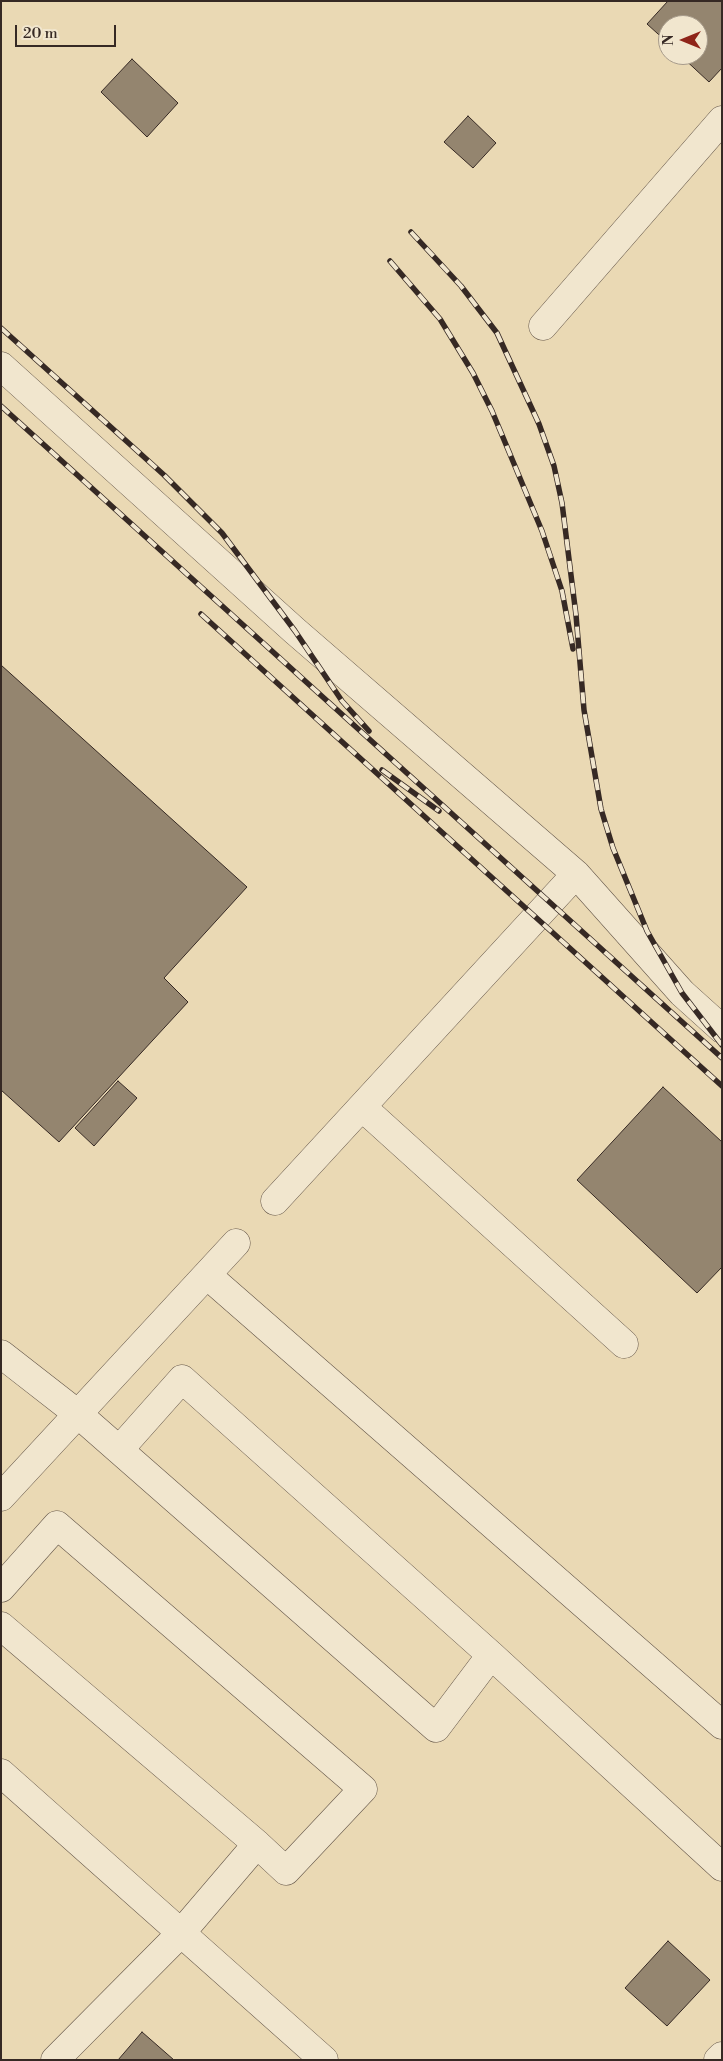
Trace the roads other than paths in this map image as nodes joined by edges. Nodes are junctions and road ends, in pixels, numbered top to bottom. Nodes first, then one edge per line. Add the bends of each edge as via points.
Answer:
1 (722, 120) edge
2 (543, 326) dead end
3 (1, 366) edge
4 (576, 874) junction
5 (722, 1029) edge
6 (362, 1107) junction
7 (275, 1201) dead end
8 (236, 1242) dead end
9 (206, 1275) junction
10 (624, 1344) dead end
11 (1, 1354) edge
12 (78, 1414) junction
13 (119, 1450) junction
14 (1, 1497) edge
15 (1, 1588) edge
16 (1, 1626) edge
17 (491, 1655) junction
18 (722, 1726) edge
19 (1, 1773) edge
20 (257, 1844) junction
21 (722, 1867) edge
22 (181, 1933) junction
23 (722, 2056) edge
24 (55, 2060) edge
25 (324, 2060) edge
26 (718, 2060) edge

1 - 2 lane
3 - 4 lane via 295,631
4 - 5 lane via 682,993
4 - 6 lane
6 - 7 lane
6 - 10 lane
8 - 9 lane
9 - 12 lane
9 - 18 lane
11 - 12 lane
12 - 13 lane
12 - 14 lane
13 - 17 lane via 182,1379
13 - 17 lane via 436,1728
15 - 20 lane via 57,1525 363,1789 286,1871
16 - 20 lane
17 - 21 lane
19 - 22 lane
20 - 22 lane
22 - 24 lane
22 - 25 lane
23 - 26 lane

